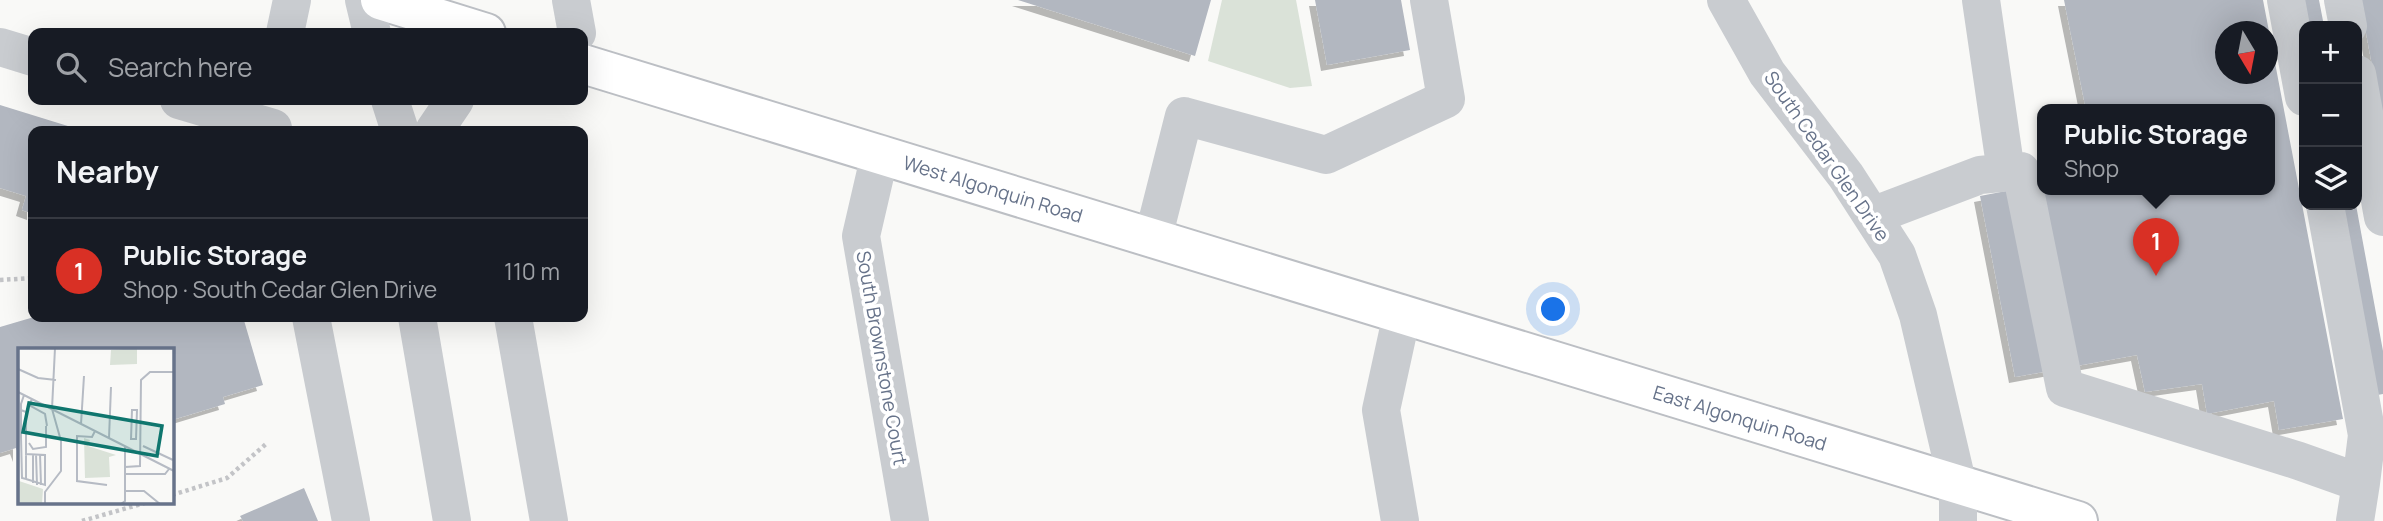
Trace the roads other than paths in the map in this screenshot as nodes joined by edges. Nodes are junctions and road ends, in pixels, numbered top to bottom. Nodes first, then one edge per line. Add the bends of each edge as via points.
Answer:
1 (292, 0) edge
2 (365, 0) edge
3 (380, 0) edge
4 (571, 0) edge
5 (1429, 0) edge
6 (1726, 0) edge
7 (1981, 0) edge
8 (2286, 0) edge
9 (2343, 0) edge
10 (2347, 21) edge
11 (286, 28) edge
12 (371, 28) edge
13 (469, 28) edge
14 (576, 28) edge
15 (0, 47) edge
16 (28, 55) edge
17 (588, 66) edge
18 (2302, 84) edge
19 (2359, 84) edge
20 (202, 105) edge
21 (392, 105) edge
22 (451, 105) edge
23 (273, 120) edge
24 (398, 126) edge
25 (437, 126) edge
26 (880, 155) junction
27 (2006, 172) junction
28 (2326, 210) edge
29 (1872, 216) junction
30 (2383, 217) edge
31 (1153, 238) junction
32 (1402, 314) junction
33 (312, 322) edge
34 (418, 322) edge
35 (514, 322) edge
36 (2361, 483) junction
37 (1958, 503) edge
38 (351, 521) edge
39 (452, 521) edge
40 (549, 521) edge
41 (910, 521) edge
42 (1400, 521) edge
43 (2078, 521) edge
44 (2355, 521) edge

1 - 11 street
2 - 12 street
3 - 13 main road
4 - 14 street
5 - 31 street via 1446,99 1326,155 1184,116
6 - 29 street, South Cedar Glen Drive via 1767,73
7 - 27 street
8 - 18 street
9 - 10 street
15 - 16 street
17 - 26 main road, West Algonquin Road
19 - 30 street
20 - 23 street
21 - 24 street
22 - 25 street
26 - 31 main road, West Algonquin Road
26 - 41 street, South Brownstone Court via 861,236
27 - 29 street via 1980,175
27 - 36 street via 2021,171 2064,388
28 - 36 street via 2367,435
29 - 37 street, South Cedar Glen Drive via 1897,255 1918,315
31 - 32 main road, West Algonquin Road
32 - 37 main road, East Algonquin Road
32 - 42 street via 1381,410
33 - 38 street
34 - 39 street
35 - 40 street
36 - 44 street
37 - 43 main road, East Algonquin Road

